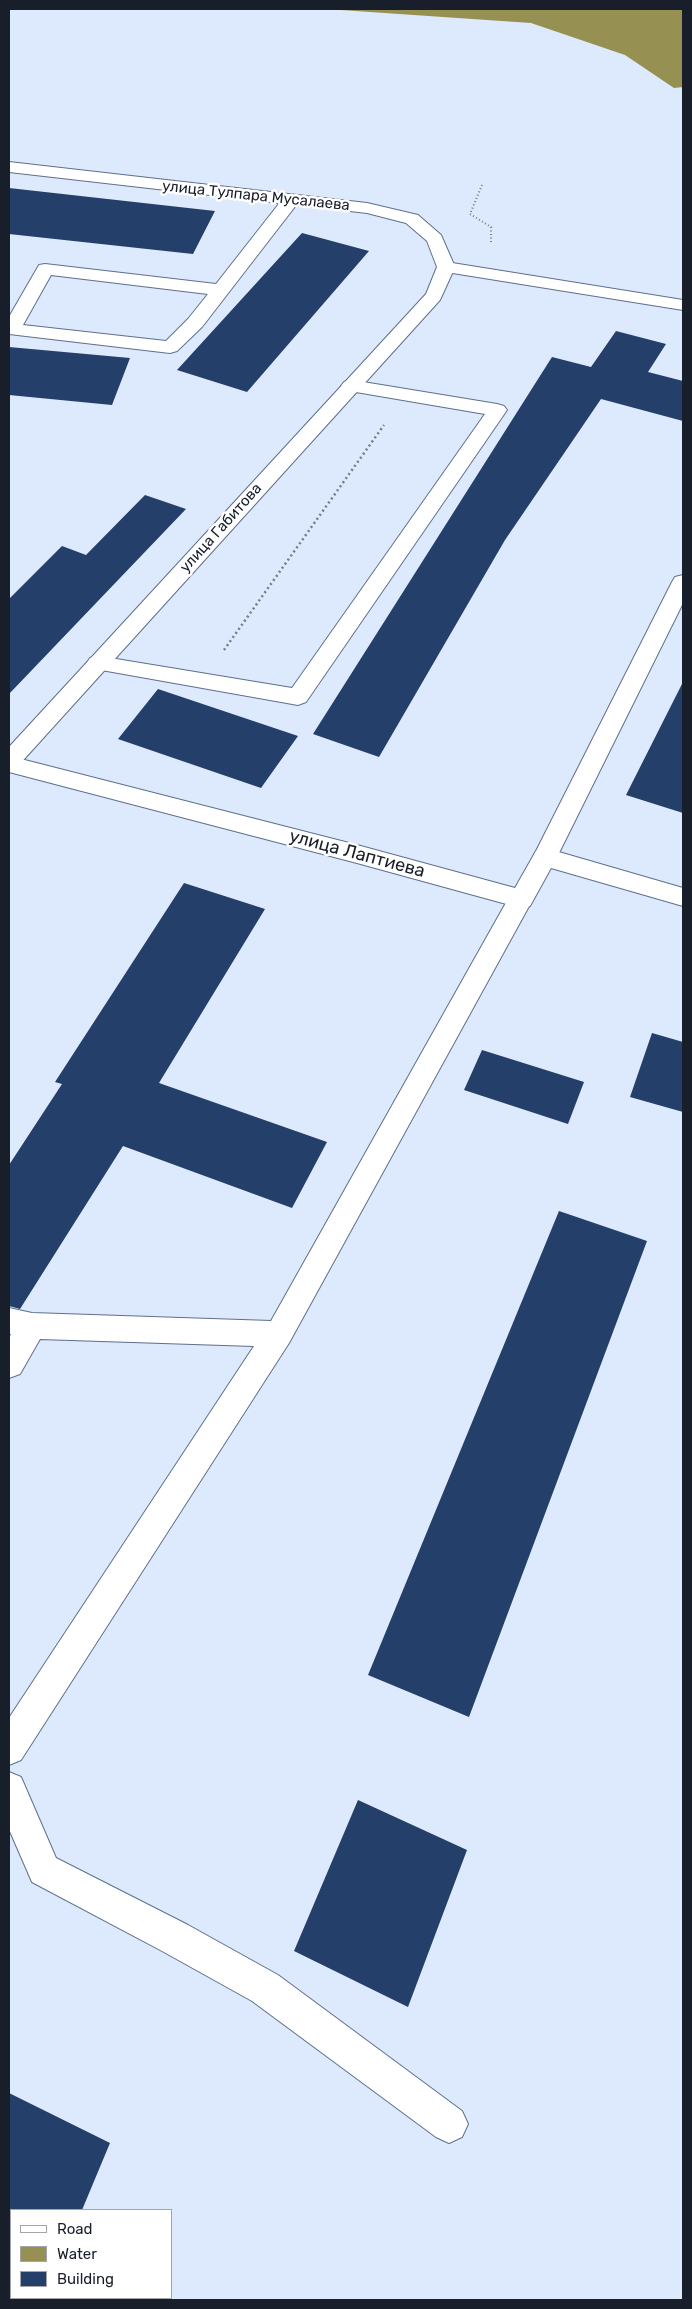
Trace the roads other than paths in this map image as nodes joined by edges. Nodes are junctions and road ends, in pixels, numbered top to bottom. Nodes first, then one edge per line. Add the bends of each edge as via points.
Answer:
1 (9, 167) edge
2 (291, 200) junction
3 (446, 267) junction
4 (221, 290) junction
5 (683, 305) edge
6 (351, 386) junction
7 (683, 582) edge
8 (98, 663) junction
9 (9, 762) edge
10 (546, 858) junction
11 (683, 897) edge
12 (521, 898) junction
13 (21, 1323) edge
14 (279, 1334) junction
15 (9, 1364) edge
16 (9, 1748) edge
17 (9, 1789) edge
18 (449, 2124) dead end

1 - 2 street, улица Тулпара Мусалаева
2 - 3 street, улица Тулпара Мусалаева via 367,208 412,219 435,239
2 - 4 street
3 - 5 street
3 - 6 street, улица Габитова via 434,296
4 - 4 street via 195,323 170,347 11,329 45,269
6 - 8 street, улица Габитова
6 - 8 street via 497,410 298,697
7 - 10 street
8 - 9 street, улица Габитова
9 - 12 street, улица Лаптиева
10 - 11 street
10 - 12 street
12 - 14 street
13 - 14 street
13 - 15 street
14 - 16 street
17 - 18 street via 44,1870 265,1988

